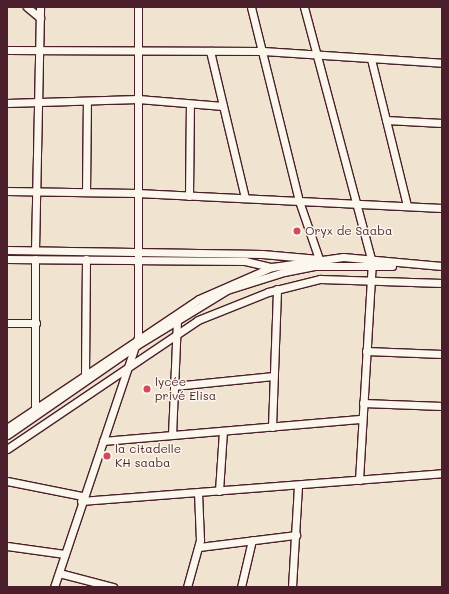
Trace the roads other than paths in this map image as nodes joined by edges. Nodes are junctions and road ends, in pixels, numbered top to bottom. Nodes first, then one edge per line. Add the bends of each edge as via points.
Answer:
1 (27, 7) edge
2 (40, 7) edge
3 (138, 7) edge
4 (251, 7) edge
5 (304, 7) edge
6 (40, 18) junction
7 (138, 48) junction
8 (39, 49) junction
9 (7, 50) edge
10 (210, 51) junction
11 (263, 51) junction
12 (316, 56) junction
13 (371, 59) junction
14 (442, 63) edge
15 (138, 99) junction
16 (87, 101) junction
17 (7, 103) edge
18 (38, 103) junction
19 (190, 104) junction
20 (223, 106) junction
21 (386, 120) junction
22 (442, 123) edge
23 (7, 191) edge
24 (37, 191) junction
25 (86, 192) junction
26 (137, 193) junction
27 (189, 196) junction
28 (244, 198) junction
29 (299, 201) junction
30 (355, 204) junction
31 (408, 206) junction
32 (442, 208) edge
33 (7, 250) edge
34 (36, 250) junction
35 (138, 253) junction
36 (7, 259) edge
37 (35, 259) junction
38 (86, 259) junction
39 (318, 259) junction
40 (139, 261) junction
41 (372, 261) junction
42 (442, 266) edge
43 (272, 267) junction
44 (442, 269) edge
45 (276, 274) junction
46 (371, 278) junction
47 (442, 283) edge
48 (278, 289) junction
49 (177, 319) junction
50 (7, 323) edge
51 (36, 323) junction
52 (174, 336) junction
53 (138, 337) junction
54 (137, 345) junction
55 (366, 351) junction
56 (442, 354) edge
57 (128, 367) junction
58 (85, 374) junction
59 (274, 376) junction
60 (174, 386) junction
61 (363, 404) junction
62 (442, 406) edge
63 (35, 410) junction
64 (362, 419) junction
65 (272, 427) junction
66 (7, 428) edge
67 (223, 431) junction
68 (7, 435) edge
69 (172, 435) junction
70 (103, 441) junction
71 (7, 449) edge
72 (442, 473) edge
73 (359, 480) junction
74 (7, 481) edge
75 (298, 486) junction
76 (219, 491) junction
77 (198, 493) junction
78 (82, 498) junction
79 (296, 535) junction
80 (252, 540) junction
81 (199, 547) junction
82 (8, 548) edge
83 (64, 554) junction
84 (59, 573) junction
85 (54, 587) edge
86 (113, 587) edge
87 (187, 587) edge
88 (241, 587) edge
89 (292, 587) edge

1 - 6 street
2 - 6 street
3 - 7 street
4 - 11 street
5 - 12 street
6 - 8 street
7 - 8 street
7 - 10 street
7 - 15 street
8 - 9 street
8 - 18 street
10 - 11 street
10 - 20 street
11 - 12 street
11 - 29 street
12 - 13 street
12 - 30 street
13 - 14 street
13 - 21 street
15 - 16 street
15 - 19 street
15 - 26 street
16 - 18 street
16 - 25 street
17 - 18 street
18 - 24 street
19 - 20 street
19 - 27 street
20 - 28 street
21 - 22 street
21 - 31 street
23 - 24 street
24 - 25 street
24 - 34 street
25 - 26 street
26 - 27 street
26 - 35 street
27 - 28 street
28 - 29 street
29 - 30 street
29 - 39 street
30 - 31 street
30 - 41 street
31 - 32 street
33 - 34 street
34 - 35 street
35 - 39 street
35 - 40 street
36 - 37 street
37 - 38 street
37 - 51 street
38 - 40 street
38 - 58 street
39 - 41 street
39 - 43 street
40 - 43 street via 245,261
40 - 53 street
41 - 42 street
41 - 44 street
41 - 45 street via 315,266
41 - 46 street
43 - 45 street
43 - 53 street via 199,299
45 - 49 street via 227,290
46 - 47 street
46 - 48 street via 320,279
46 - 55 street
48 - 52 street via 198,320
48 - 59 street
49 - 52 street
49 - 54 street
50 - 51 street
51 - 63 street
52 - 57 street
52 - 60 street
53 - 54 street
53 - 58 street
54 - 57 street
54 - 68 street
55 - 56 street
55 - 61 street
57 - 70 street
57 - 71 street
58 - 63 street
59 - 60 street
59 - 65 street
60 - 69 street
61 - 62 street
61 - 64 street
63 - 66 street
64 - 65 street
64 - 73 street
65 - 67 street
67 - 69 street
67 - 76 street
69 - 70 street
70 - 78 street
72 - 73 street
73 - 75 street
74 - 78 street
75 - 76 street
75 - 79 street
76 - 77 street
77 - 78 street
77 - 81 street
78 - 83 street
79 - 80 street
79 - 89 street
80 - 81 street
80 - 88 street
81 - 87 street
82 - 83 street
83 - 84 street
84 - 85 street
84 - 86 street

